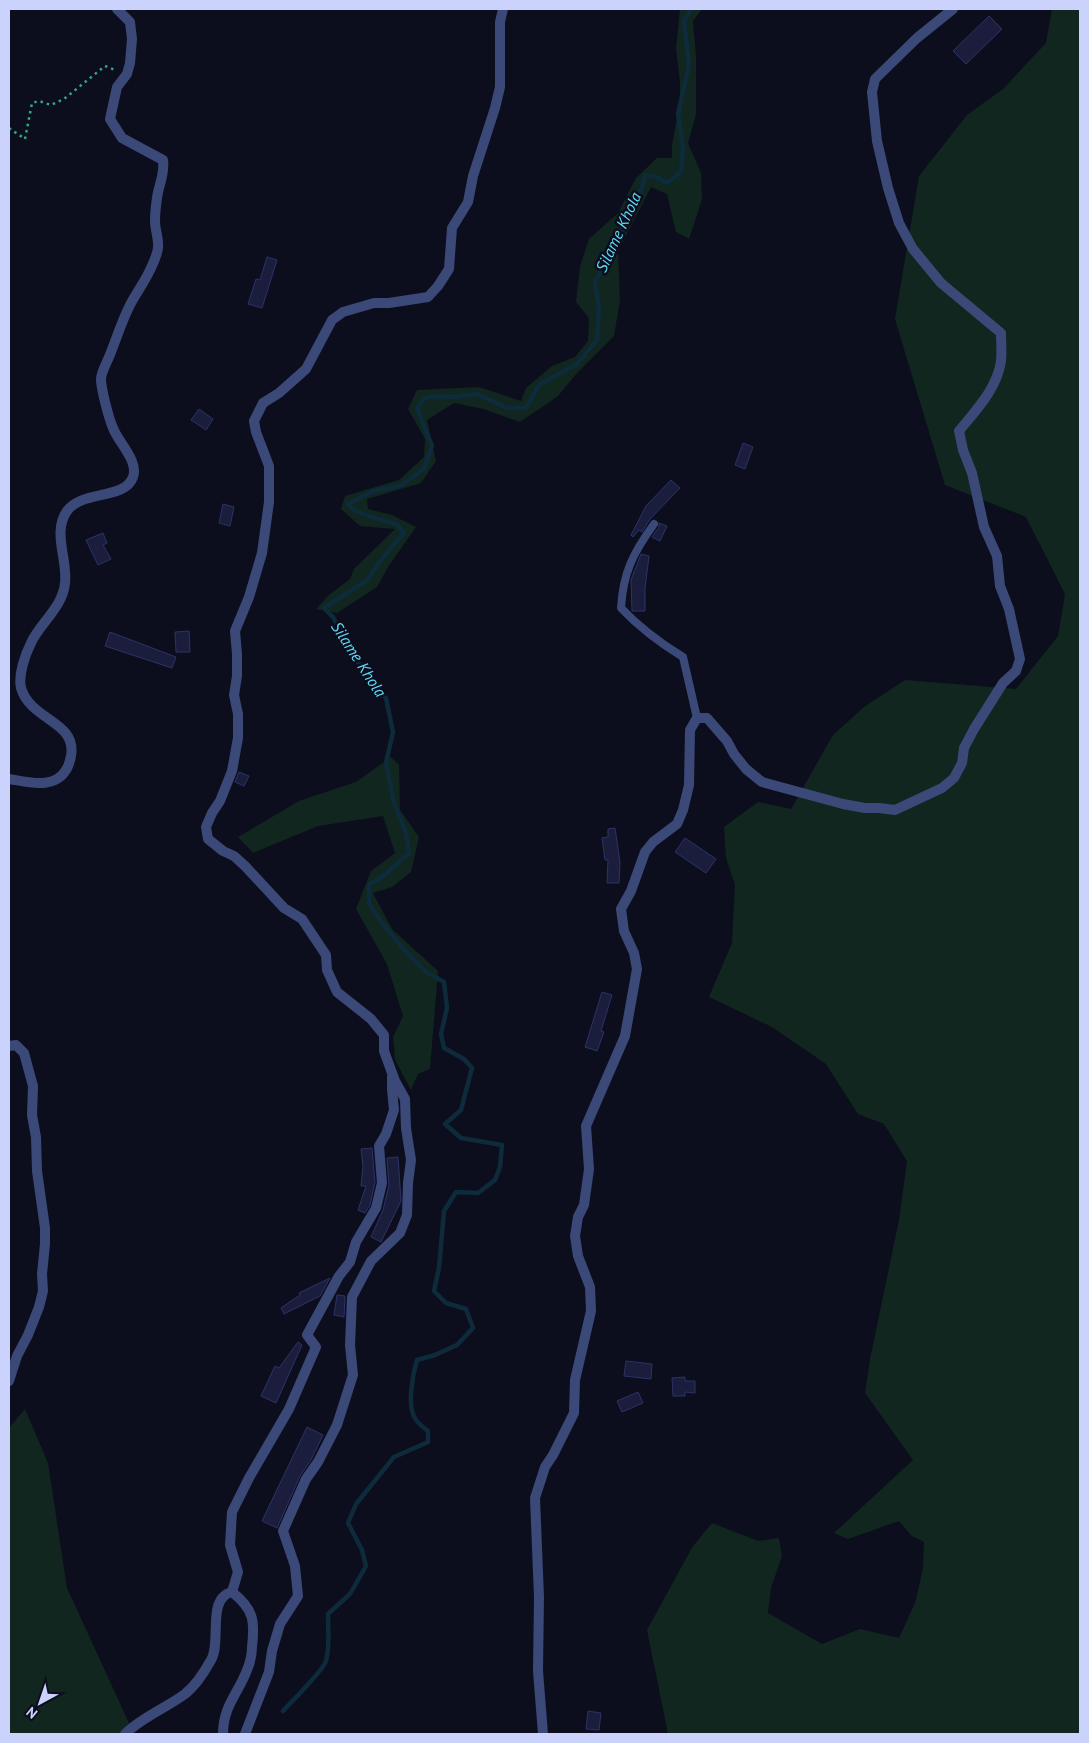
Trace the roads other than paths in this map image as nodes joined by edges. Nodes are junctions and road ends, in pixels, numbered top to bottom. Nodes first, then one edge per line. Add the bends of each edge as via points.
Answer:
1 (116, 9) edge
2 (504, 9) edge
3 (953, 9) edge
4 (654, 524) dead end
5 (697, 718) junction
6 (9, 779) edge
7 (9, 1046) edge
8 (393, 1074) junction
9 (9, 1382) edge
10 (232, 1592) junction
11 (125, 1734) edge
12 (222, 1734) edge
13 (245, 1734) edge
14 (543, 1734) edge

1 - 6 street via 130,22 132,39 130,64 117,87 110,120 122,138 163,160 165,171 157,197 158,248 150,270 130,305 101,378 112,427 134,468 133,476 122,489 79,500 66,511 61,528 66,574 63,592 34,636 20,678 21,687 36,711 66,732 72,749 69,766 57,780 49,782
2 - 8 street via 500,22 500,87 496,108 473,176 468,202 452,228 449,268 428,298 374,303 343,312 332,320 306,368 280,393 263,402 254,421 269,466 268,512 262,553 235,632 237,669 234,695 238,738 232,771 206,827 208,839 234,856 284,908 302,920 326,955 327,970 337,992 371,1019 384,1035 384,1051
3 - 5 street via 875,78 873,114 888,188 899,223 913,249 941,283 1001,333 1001,361 992,386 959,431 1009,609 1020,659 1016,671 987,706 964,748 962,763 954,778 942,788 896,810 844,804 762,782 746,769 707,718
4 - 5 lane via 630,562 622,586 621,608 635,623 683,657
5 - 14 street via 690,730 689,785 683,810 677,824 645,852 621,909 624,931 637,969 625,1036 586,1126 589,1169 575,1236 578,1256 590,1287 591,1311 574,1380 574,1413 545,1467 535,1498 538,1671
7 - 9 street via 16,1045 24,1053 33,1086 32,1115 45,1244 39,1307
8 - 10 street via 394,1110 379,1146 382,1183 376,1208 356,1242 350,1262 311,1325 307,1335 316,1348 312,1360 232,1512 230,1545 238,1572
8 - 13 street via 405,1099 411,1160 407,1215 400,1233 371,1261 352,1297 350,1345 353,1375 336,1425 283,1532 295,1566 298,1596 280,1624 269,1672
10 - 11 street via 226,1593 219,1602 216,1651 204,1671 187,1692
10 - 12 street via 253,1618 254,1636 248,1669 225,1712

